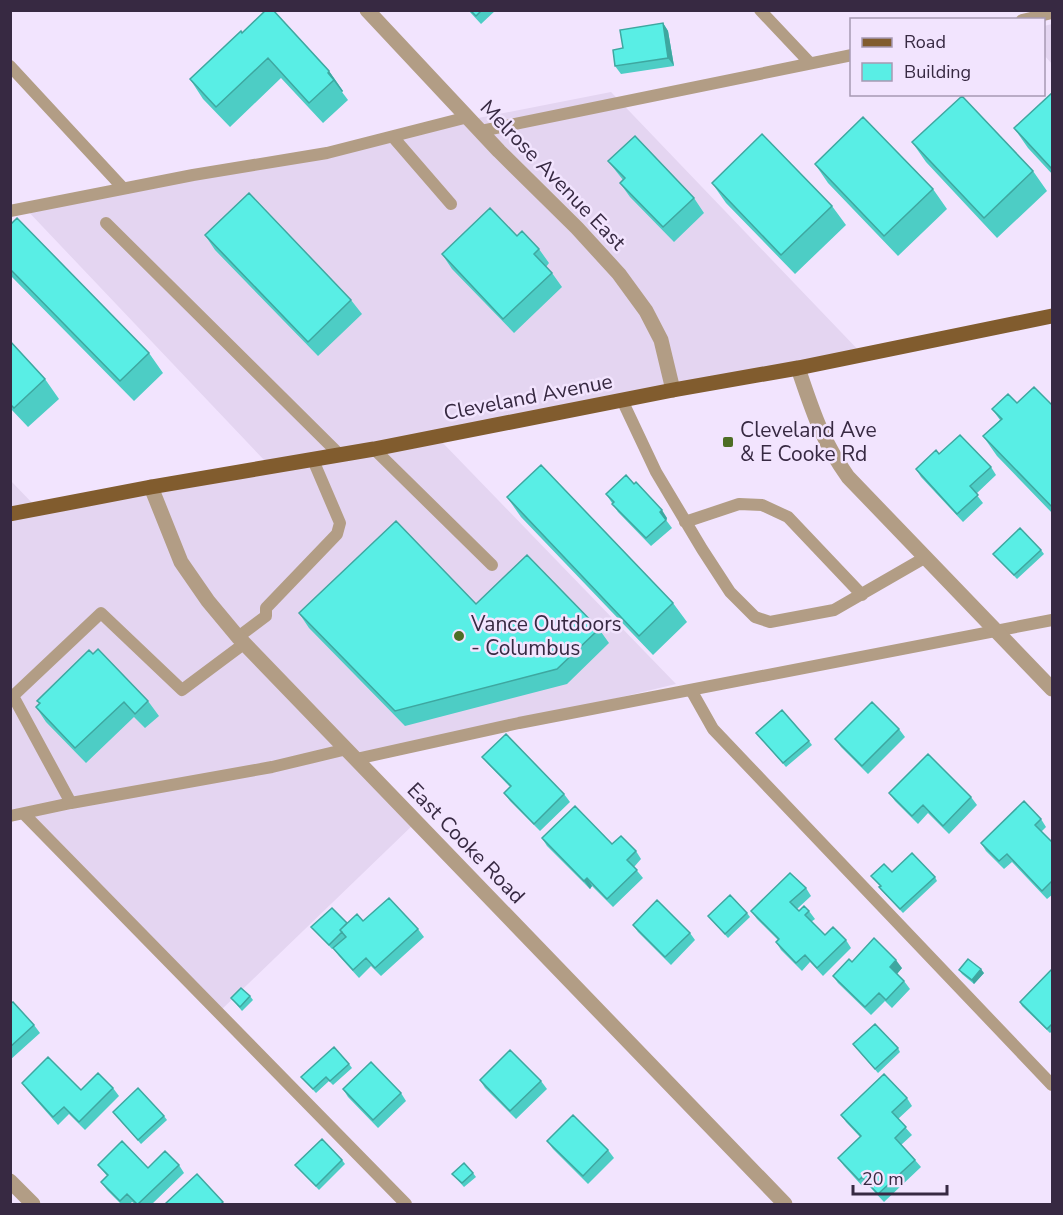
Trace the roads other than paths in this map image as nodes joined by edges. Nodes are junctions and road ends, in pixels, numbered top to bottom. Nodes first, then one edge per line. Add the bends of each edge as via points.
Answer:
1 (367, 10) edge
2 (760, 10) edge
3 (1053, 13) edge
4 (1031, 18) edge
5 (850, 54) edge
6 (810, 63) junction
7 (10, 66) edge
8 (468, 117) junction
9 (481, 131) junction
10 (393, 137) junction
11 (123, 188) junction
12 (451, 204) dead end
13 (10, 211) edge
14 (106, 223) dead end
15 (1053, 316) edge
16 (798, 368) junction
17 (673, 390) junction
18 (622, 400) junction
19 (374, 449) junction
20 (340, 455) junction
21 (313, 460) junction
22 (152, 487) junction
23 (10, 514) edge
24 (685, 522) junction
25 (926, 557) junction
26 (492, 565) dead end
27 (862, 595) junction
28 (1053, 620) edge
29 (998, 631) junction
30 (242, 640) junction
31 (1053, 688) edge
32 (691, 690) junction
33 (12, 693) edge
34 (352, 754) junction
35 (71, 803) junction
36 (24, 814) junction
37 (10, 816) edge
38 (1053, 1085) edge
39 (10, 1181) edge
40 (33, 1204) edge
41 (406, 1204) edge
42 (785, 1204) edge

1 - 8 street, Melrose Avenue East
2 - 6 lane
3 - 4 lane
5 - 6 lane
6 - 9 lane
7 - 11 lane
8 - 9 street, Melrose Avenue East
8 - 10 lane
9 - 17 street, Melrose Avenue East via 619,274 661,340
10 - 11 lane via 327,153
10 - 12 lane
11 - 13 lane
14 - 20 lane
15 - 16 main road, Cleveland Avenue
16 - 17 main road, Cleveland Avenue
16 - 25 street via 830,452 848,477
17 - 18 main road, Cleveland Avenue
18 - 19 main road, Cleveland Avenue
18 - 24 lane
19 - 20 main road, Cleveland Avenue
19 - 26 lane
20 - 21 main road, Cleveland Avenue
21 - 22 main road, Cleveland Avenue
21 - 30 lane via 340,523 338,534 266,608 266,616
22 - 23 main road, Cleveland Avenue
22 - 30 street, East Cooke Road via 181,562
24 - 27 lane via 740,504 762,505 788,517
24 - 27 lane via 730,592 755,617 770,622 834,610
25 - 27 lane
25 - 29 street
28 - 29 lane
29 - 31 street
29 - 32 lane
30 - 33 lane via 182,690 100,613
30 - 34 street, East Cooke Road
32 - 34 lane
32 - 38 lane via 713,729
33 - 35 lane
34 - 35 lane
34 - 42 street, East Cooke Road
35 - 36 lane
36 - 37 lane
36 - 41 lane
39 - 40 street

